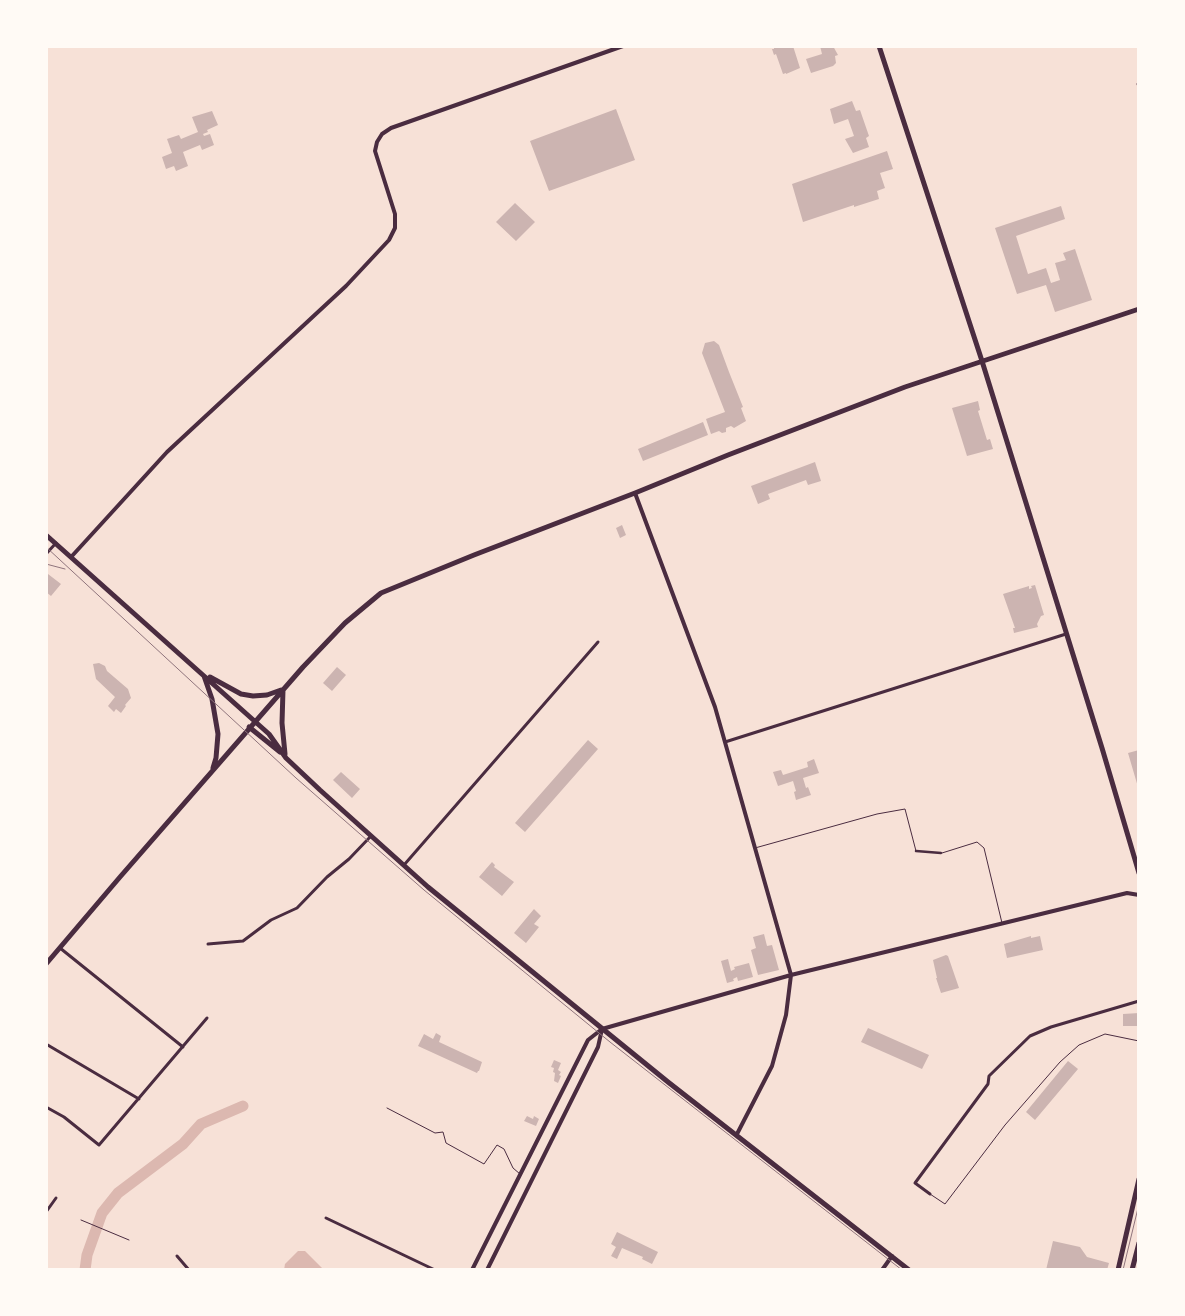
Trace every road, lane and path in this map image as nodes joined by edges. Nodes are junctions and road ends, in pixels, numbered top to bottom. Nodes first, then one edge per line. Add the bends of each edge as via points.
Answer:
1 (623, 46) edge
2 (879, 46) edge
3 (1139, 308) edge
4 (982, 361) junction
5 (635, 494) junction
6 (46, 535) edge
7 (56, 543) junction
8 (46, 554) edge
9 (72, 556) junction
10 (1066, 634) junction
11 (598, 642) dead end
12 (203, 674) junction
13 (283, 690) junction
14 (255, 722) junction
15 (249, 727) junction
16 (725, 742) junction
17 (286, 758) junction
18 (213, 769) junction
19 (371, 836) junction
20 (755, 848) junction
21 (916, 851) joint
22 (941, 853) joint
23 (404, 865) junction
24 (1139, 872) edge
25 (1139, 895) edge
26 (1002, 924) junction
27 (208, 944) dead end
28 (60, 948) junction
29 (46, 964) edge
30 (791, 975) junction
31 (1139, 1000) edge
32 (207, 1018) dead end
33 (602, 1029) junction
34 (1139, 1041) edge
35 (46, 1044) edge
36 (183, 1047) junction
37 (140, 1098) junction
38 (46, 1107) edge
39 (387, 1108) dead end
40 (737, 1134) junction
41 (520, 1174) junction
42 (1139, 1179) edge
43 (531, 1180) junction
44 (930, 1194) joint
45 (56, 1198) dead end
46 (46, 1212) edge
47 (326, 1218) dead end
48 (81, 1220) dead end
49 (129, 1240) dead end
50 (1139, 1243) edge
51 (177, 1256) dead end
52 (892, 1256) junction
53 (189, 1270) edge
54 (435, 1270) edge
55 (472, 1270) edge
56 (487, 1270) edge
57 (882, 1270) edge
58 (910, 1270) edge
59 (1118, 1270) edge
60 (1132, 1270) edge

1 - 9 street via 390,128 382,134 375,151 395,214 395,228 389,240 346,286 167,452
2 - 4 main road
3 - 4 main road
4 - 5 main road via 904,387
4 - 10 main road
5 - 13 main road via 381,594 345,623
5 - 16 street
6 - 7 main road
7 - 8 street
7 - 9 main road
9 - 12 main road
10 - 16 street
10 - 24 main road
11 - 23 street
12 - 13 main road via 241,694 267,695
12 - 14 main road
12 - 18 main road via 212,699 218,734
13 - 14 main road
13 - 17 main road via 282,733
14 - 15 main road
14 - 17 main road via 269,734
15 - 17 main road
15 - 18 main road
16 - 20 street
17 - 19 main road
18 - 28 main road
19 - 23 main road
19 - 27 street via 297,908 271,920 243,941
20 - 21 lane via 905,809
20 - 30 street
21 - 22 street
22 - 26 lane via 977,842 984,848
23 - 33 main road
25 - 26 street via 1127,893
26 - 30 street
28 - 29 main road
28 - 36 street
30 - 33 street
30 - 40 street via 786,1015 772,1066
31 - 44 street via 1030,1036 989,1076 988,1084 916,1183
32 - 36 street
33 - 40 main road
33 - 41 street via 588,1040
33 - 43 street via 598,1047
34 - 44 lane via 1106,1034 1079,1045 1005,1125 945,1204
35 - 37 street
36 - 37 street
37 - 38 street via 99,1145
39 - 41 lane via 435,1133 443,1132 446,1143 484,1164 497,1145 504,1149 513,1168
40 - 52 main road
41 - 43 street
41 - 55 street
42 - 59 main road
43 - 56 street
45 - 46 street
47 - 54 street
48 - 49 path
50 - 60 main road
51 - 53 street
52 - 57 street
52 - 58 main road

